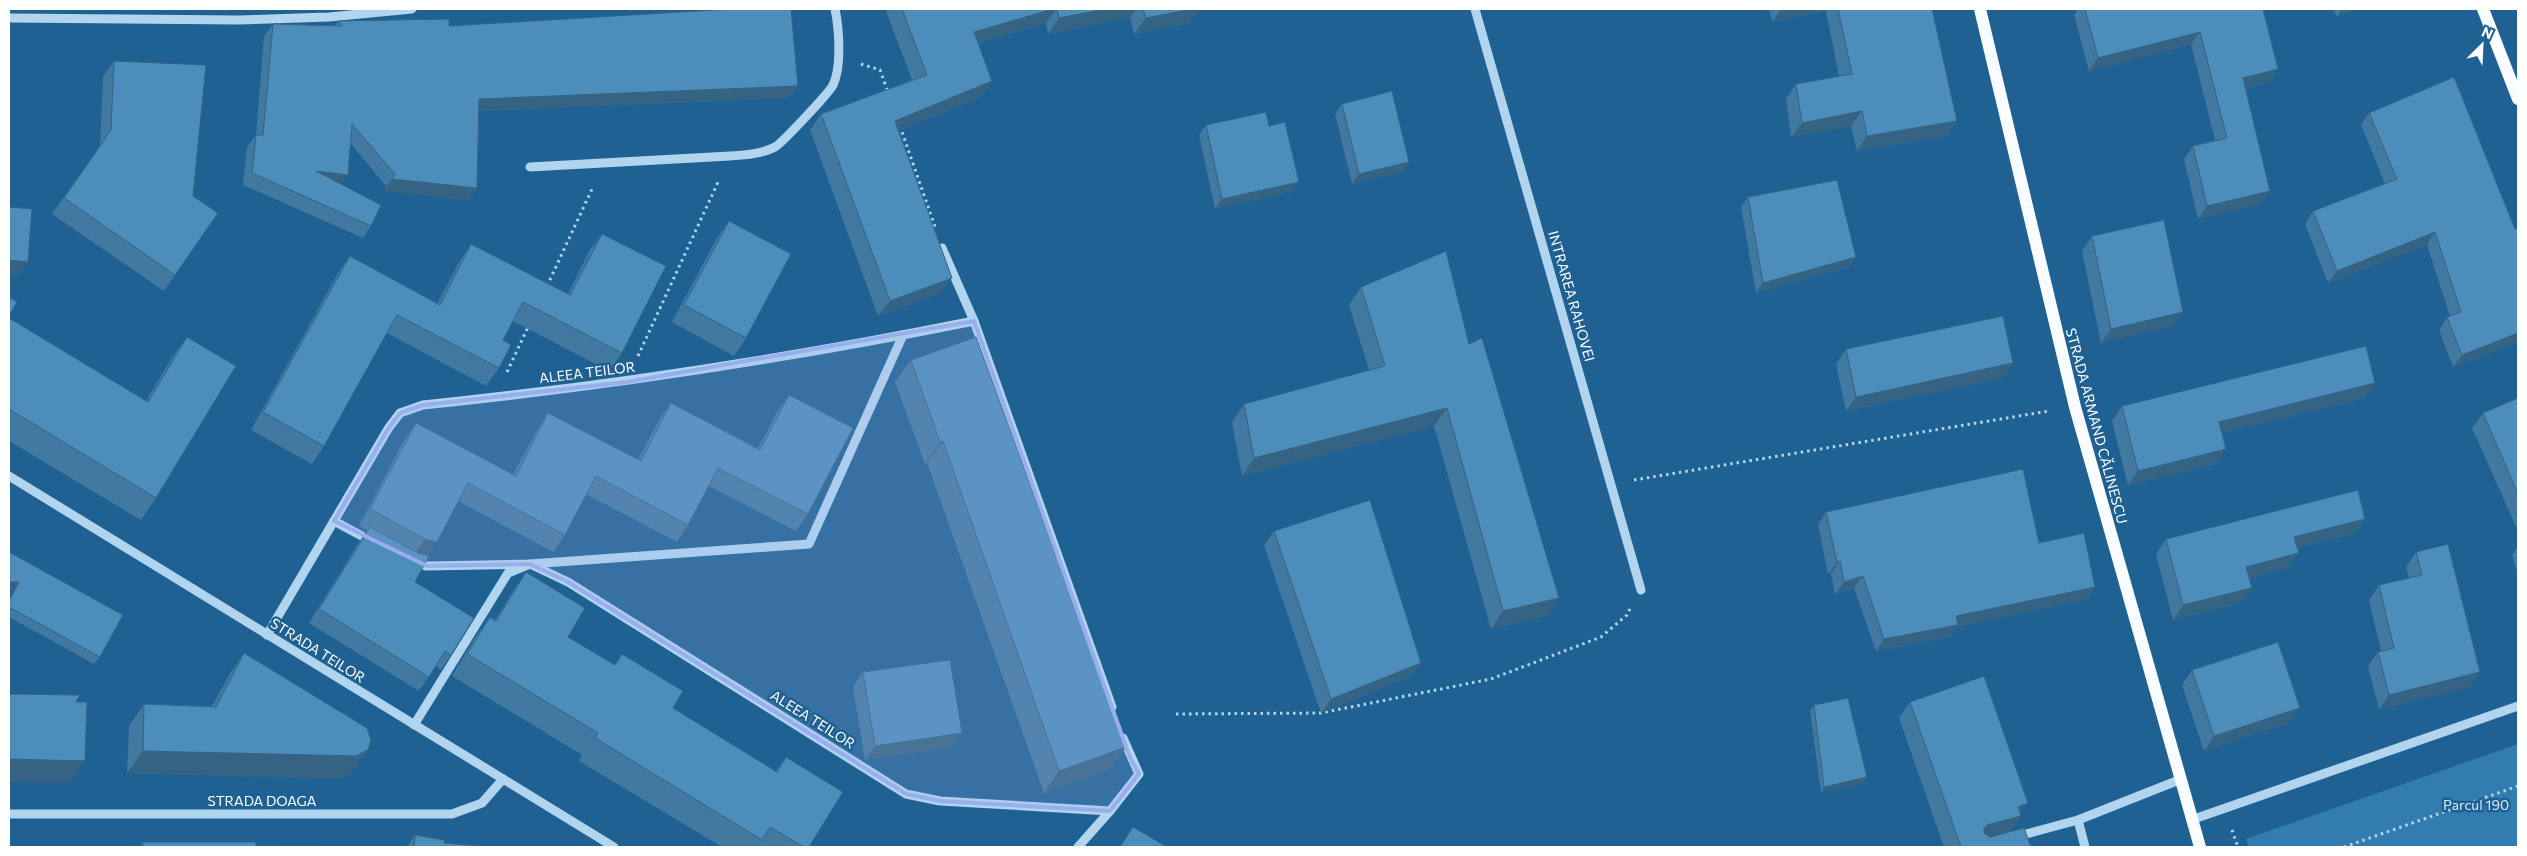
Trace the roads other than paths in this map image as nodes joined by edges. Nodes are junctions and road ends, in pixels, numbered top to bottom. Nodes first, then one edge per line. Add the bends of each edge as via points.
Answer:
1 (412, 9) edge
2 (836, 9) edge
3 (1475, 9) edge
4 (1980, 9) edge
5 (2483, 9) edge
6 (9, 18) edge
7 (2518, 99) edge
8 (530, 168) dead end
9 (942, 248) edge
10 (974, 320) junction
11 (903, 335) junction
12 (9, 476) edge
13 (334, 521) junction
14 (381, 546) edge
15 (404, 558) edge
16 (530, 564) junction
17 (1641, 590) road end
18 (267, 635) junction
19 (2518, 706) edge
20 (414, 725) junction
21 (503, 779) junction
22 (2179, 780) junction
23 (1110, 810) junction
24 (9, 814) edge
25 (2078, 820) junction
26 (2191, 820) junction
27 (2005, 840) edge
28 (614, 847) edge
29 (1078, 847) edge
30 (2086, 847) edge
31 (2200, 847) edge

1 - 6 street via 328,17 239,20
2 - 8 street via 839,56 833,85 776,147 730,156
3 - 17 street, INTRAREA RAHOVEI
4 - 22 main road, STRADA ARMAND CĂLINESCU via 2075,407
5 - 7 main road
9 - 10 street
10 - 11 street, ALEEA TEILOR
10 - 23 street via 1117,723 1139,774
11 - 13 street, ALEEA TEILOR via 626,382 423,405 400,413
11 - 16 street, ALEEA TEILOR via 809,544
12 - 18 street, STRADA TEILOR
13 - 14 street
13 - 18 street, ALEEA TEILOR
15 - 16 street, ALEEA TEILOR via 427,566
16 - 20 street, ALEEA TEILOR via 508,573
16 - 23 street, ALEEA TEILOR via 568,582 906,794 940,801
18 - 20 street, STRADA TEILOR
19 - 26 street
20 - 21 street, STRADA TEILOR
21 - 24 street, STRADA DOAGA via 482,802 452,814
21 - 28 street, STRADA TEILOR
22 - 25 street
22 - 26 main road, STRADA ARMAND CĂLINESCU
23 - 29 street
25 - 27 street
25 - 30 street
26 - 31 main road, STRADA ARMAND CĂLINESCU

